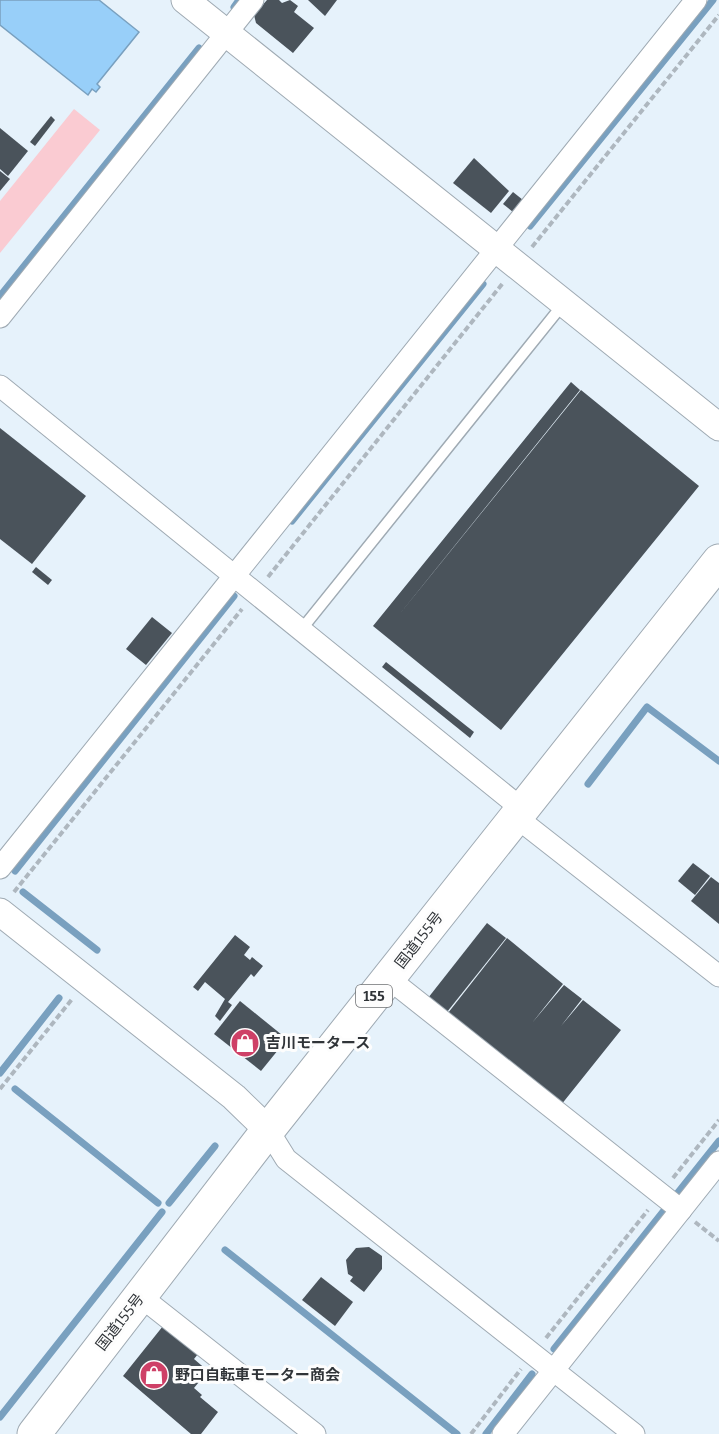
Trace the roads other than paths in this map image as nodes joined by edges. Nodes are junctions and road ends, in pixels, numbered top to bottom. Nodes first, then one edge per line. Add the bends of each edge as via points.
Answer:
1 (186, 0) edge
2 (254, 0) edge
3 (696, 0) edge
4 (227, 33) junction
5 (495, 248) junction
6 (564, 303) junction
7 (0, 317) edge
8 (0, 386) edge
9 (719, 427) edge
10 (719, 561) edge
11 (236, 577) junction
12 (302, 630) junction
13 (519, 813) junction
14 (0, 868) edge
15 (4, 906) edge
16 (719, 976) edge
17 (388, 978) junction
18 (268, 1130) junction
19 (719, 1162) edge
20 (681, 1210) junction
21 (140, 1296) junction
22 (554, 1370) junction
23 (34, 1434) edge
24 (315, 1434) edge
25 (503, 1434) edge
26 (634, 1434) edge

1 - 4 street
2 - 4 street
3 - 5 street
4 - 5 street
4 - 7 street
5 - 6 street
5 - 11 street
6 - 9 street
6 - 12 lane
8 - 11 street
10 - 13 highway, 国道155号 / 155
11 - 12 street
11 - 14 street
12 - 13 street
13 - 16 street
13 - 17 highway, 国道155号 / 155
15 - 18 street via 86,981 234,1097
17 - 18 highway, 国道155号 / 155
17 - 20 street
18 - 21 highway, 国道155号 / 155
18 - 22 street via 286,1159
19 - 20 street
20 - 22 street
21 - 23 highway, 国道155号 / 155
21 - 24 street
22 - 25 street
22 - 26 street

